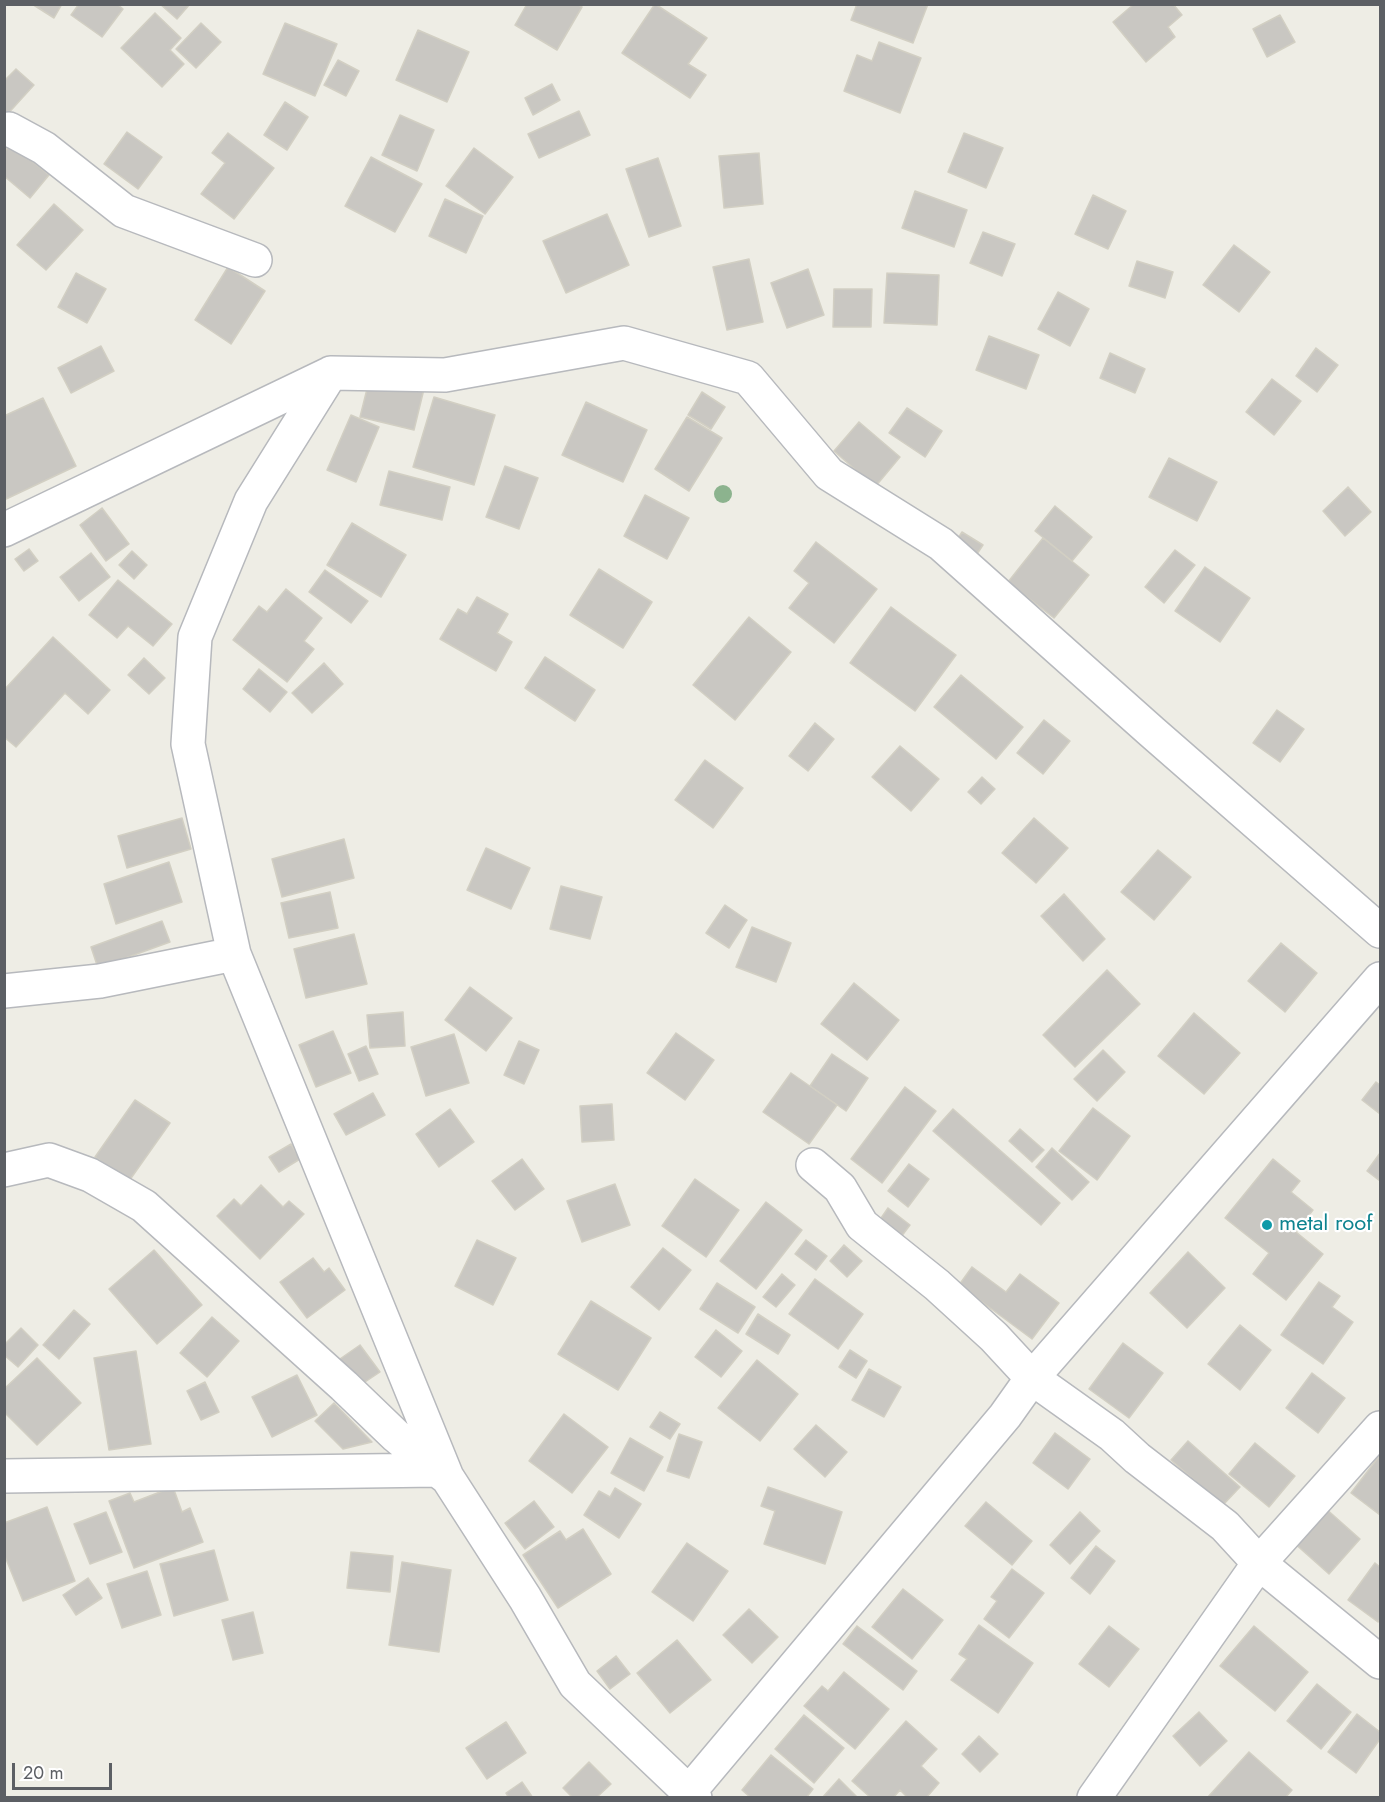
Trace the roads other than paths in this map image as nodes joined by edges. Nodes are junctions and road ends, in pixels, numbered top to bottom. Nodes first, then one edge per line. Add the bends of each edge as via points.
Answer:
1 (4, 130) edge
2 (255, 260) dead end
3 (331, 373) junction
4 (4, 530) edge
5 (1380, 931) edge
6 (234, 954) junction
7 (1380, 979) edge
8 (4, 991) edge
9 (813, 1165) dead end
10 (4, 1170) edge
11 (1032, 1378) junction
12 (1380, 1428) edge
13 (442, 1473) junction
14 (4, 1476) edge
15 (1259, 1563) junction
16 (1380, 1662) edge
17 (692, 1795) edge
18 (1094, 1797) edge

1 - 2 street via 44,148 124,211
3 - 4 street
3 - 5 street via 445,375 624,343 748,378 829,474 941,544
3 - 6 street via 251,501 195,637 188,744
6 - 8 street via 100,981
6 - 13 street
7 - 11 street
9 - 11 street via 840,1188 862,1225 937,1285
10 - 13 street via 49,1160 90,1174 144,1206 396,1436
11 - 15 street via 1112,1435 1225,1526
11 - 17 street via 1005,1416
12 - 15 street
13 - 14 street
13 - 17 street via 525,1598 575,1684
15 - 16 street
15 - 18 street

